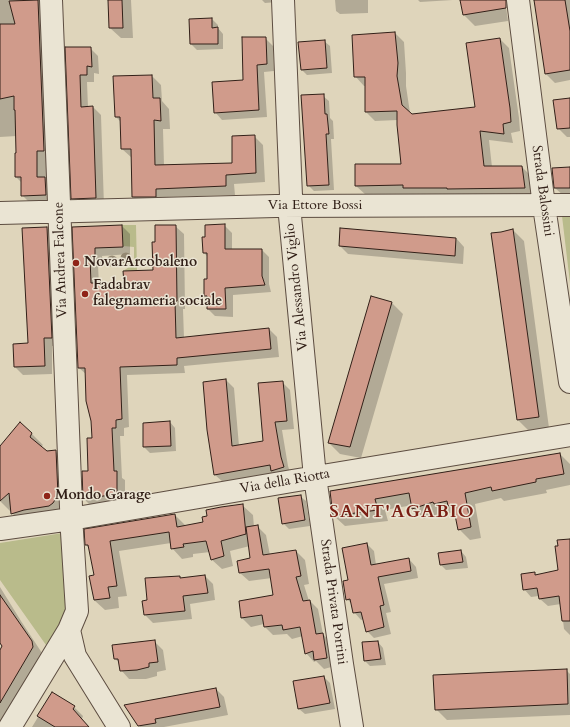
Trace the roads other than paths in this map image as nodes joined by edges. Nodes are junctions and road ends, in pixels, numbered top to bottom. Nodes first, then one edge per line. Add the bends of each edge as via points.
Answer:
1 (51, 0) edge
2 (283, 0) edge
3 (518, 0) edge
4 (570, 205) edge
5 (291, 206) junction
6 (544, 206) junction
7 (60, 212) junction
8 (0, 213) edge
9 (570, 382) edge
10 (570, 435) edge
11 (315, 477) junction
12 (71, 519) junction
13 (1, 526) edge
14 (68, 630) junction
15 (10, 727) edge
16 (118, 727) edge
17 (352, 727) edge

1 - 7 street, Via Andrea Falcone
2 - 5 street, Via Alessandro Viglio
3 - 6 street, Strada Balossini
4 - 6 street, Via Ettore Bossi
5 - 6 street, Via Ettore Bossi
5 - 7 street, Via Ettore Bossi
5 - 11 street, Via Alessandro Viglio via 291,231
6 - 9 street, Strada Balossini
7 - 8 street, Via Ettore Bossi
7 - 12 street, Via Andrea Falcone
10 - 11 street, Via della Riotta
11 - 12 street, Via della Riotta
11 - 17 street, Strada Privata Porrini
12 - 13 street, Via della Riotta
12 - 14 street, Via Andrea Falcone via 77,611
14 - 15 street, Via Andrea Falcone
14 - 16 street via 74,656

